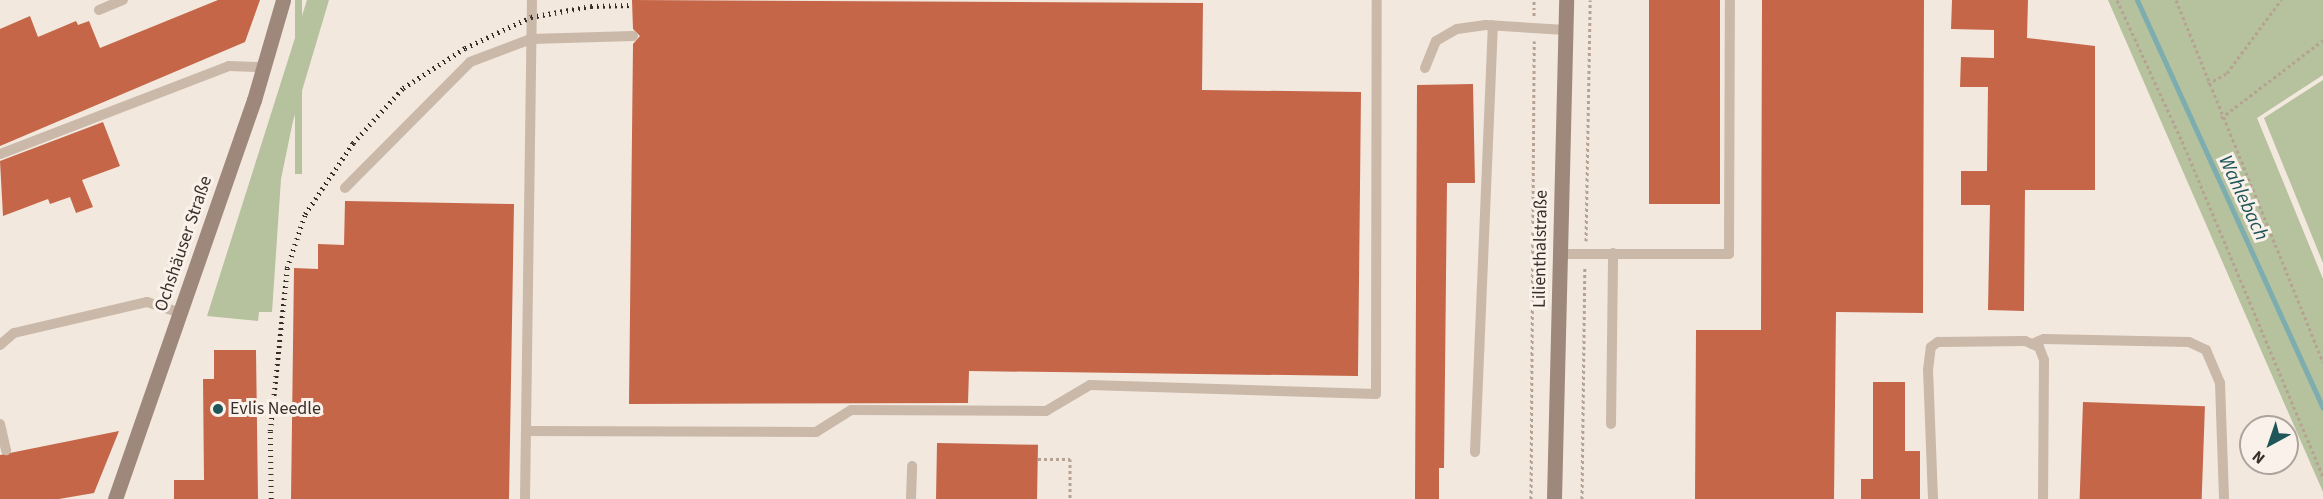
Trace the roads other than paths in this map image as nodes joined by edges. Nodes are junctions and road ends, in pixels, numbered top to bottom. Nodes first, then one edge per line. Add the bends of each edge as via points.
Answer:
1 (123, 0) edge
2 (283, 0) edge
3 (532, 0) edge
4 (1377, 0) edge
5 (1566, 0) edge
6 (1730, 0) edge
7 (99, 10) dead end
8 (1493, 25) junction
9 (1566, 30) junction
10 (633, 36) dead end
11 (531, 39) junction
12 (261, 67) junction
13 (1425, 68) dead end
14 (0, 154) edge
15 (345, 188) dead end
16 (1613, 253) junction
17 (1560, 254) junction
18 (181, 313) junction
19 (2032, 344) junction
20 (0, 345) edge
21 (0, 424) edge
22 (1611, 424) dead end
23 (527, 431) junction
24 (6, 450) dead end
25 (1475, 452) dead end
26 (912, 466) dead end
27 (115, 499) edge
28 (525, 499) edge
29 (911, 499) edge
30 (1554, 499) edge
31 (1933, 499) edge
32 (2043, 499) edge
33 (2224, 499) edge

1 - 7 lane
2 - 12 street, Ochshäuser Straße
3 - 11 lane
4 - 23 lane via 1376,394 1090,385 1046,411 851,410 816,432
5 - 9 street, Lilienthalstraße
6 - 16 lane via 1728,255
8 - 9 lane
8 - 13 lane via 1446,33 1430,49
8 - 25 lane
9 - 17 street, Lilienthalstraße
10 - 11 lane
11 - 15 lane via 470,63
11 - 23 lane
12 - 14 lane via 229,66
12 - 18 street, Ochshäuser Straße
16 - 17 lane
16 - 22 lane
17 - 30 street, Lilienthalstraße
18 - 20 lane via 147,302 14,333
18 - 27 street, Ochshäuser Straße
19 - 31 lane via 1938,342 1931,347 1928,370
19 - 32 lane via 2039,347 2044,360
19 - 33 lane via 2044,339 2189,342 2206,350 2220,383
21 - 24 lane
23 - 28 lane
26 - 29 lane

